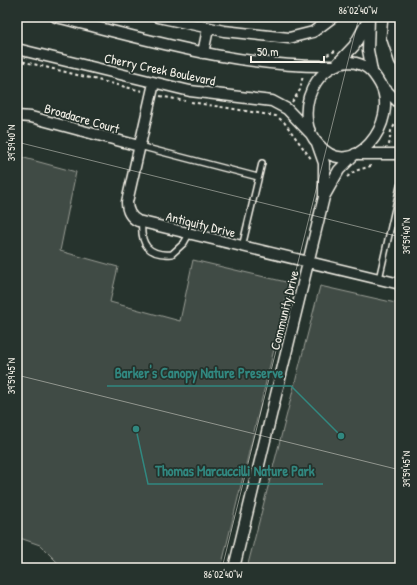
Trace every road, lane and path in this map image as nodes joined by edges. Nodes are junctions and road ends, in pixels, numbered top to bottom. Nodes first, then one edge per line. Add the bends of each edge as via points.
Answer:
1 (56, 17) edge
2 (158, 17) edge
3 (333, 17) edge
4 (394, 17) edge
5 (369, 19) edge
6 (208, 29) junction
7 (17, 49) edge
8 (337, 50) dead end
9 (202, 53) junction
10 (321, 56) dead end
11 (17, 60) edge
12 (400, 61) edge
13 (335, 65) junction
14 (303, 70) dead end
15 (372, 71) junction
16 (154, 83) junction
17 (380, 84) junction
18 (152, 94) junction
19 (400, 104) edge
20 (290, 105) dead end
21 (17, 116) edge
22 (400, 116) edge
23 (310, 134) junction
24 (317, 143) junction
25 (139, 146) junction
26 (389, 148) dead end
27 (357, 154) junction
28 (400, 154) edge
29 (262, 163) dead end
30 (313, 164) dead end
31 (381, 164) dead end
32 (258, 177) junction
33 (346, 178) dead end
34 (400, 186) edge
35 (324, 197) junction
36 (394, 212) junction
37 (400, 214) edge
38 (142, 222) junction
39 (189, 234) junction
40 (242, 248) junction
41 (309, 262) junction
42 (379, 279) junction
43 (400, 284) edge
44 (234, 568) edge

1 - 9 street, Cherry Creek Boulevard
2 - 6 street
3 - 6 street via 313,32 299,37 276,37
4 - 12 street via 392,37
5 - 13 street, Community Drive via 354,46
5 - 15 street, Community Drive via 368,50
6 - 9 street
7 - 16 street, Cherry Creek Boulevard
8 - 10 path
9 - 13 street, Cherry Creek Boulevard via 275,63
11 - 18 path
13 - 15 street via 358,63
13 - 23 street, Community Drive via 319,78 310,94 307,108
14 - 20 path via 300,90
15 - 17 street, Community Drive
16 - 18 street
16 - 23 street, Cherry Creek Boulevard via 190,91 272,101 287,108
17 - 19 street
17 - 27 street, Community Drive via 386,103 383,122 376,136
18 - 25 street
18 - 30 path via 276,116 284,122 308,153
21 - 25 street, Broadacre Court via 31,116 124,144
22 - 26 path via 391,131
23 - 24 street, Community Drive
24 - 27 street, Community Drive via 332,155 342,157
24 - 35 street, Community Drive via 324,163
25 - 32 lane
25 - 38 street via 127,202 131,215
27 - 28 street
27 - 35 street, Community Drive via 339,170
29 - 32 lane
31 - 33 path via 355,171
32 - 40 lane
34 - 36 lane
35 - 41 street, Community Drive
36 - 37 lane
36 - 42 lane
38 - 39 street, Antiquity Drive
38 - 39 lane via 140,236 143,242 158,253 172,254 184,243
39 - 40 street, Antiquity Drive
40 - 41 street, Antiquity Drive
41 - 42 street, Antiquity Drive
41 - 44 street, Community Drive
42 - 43 street, Antiquity Drive

